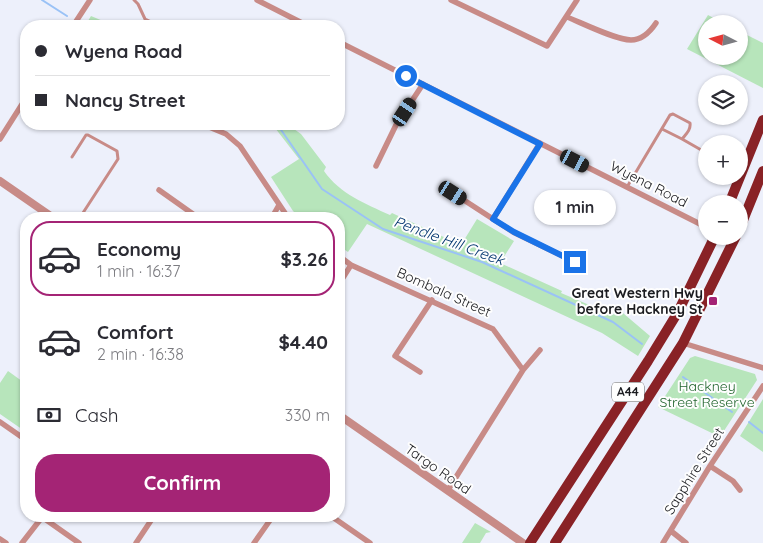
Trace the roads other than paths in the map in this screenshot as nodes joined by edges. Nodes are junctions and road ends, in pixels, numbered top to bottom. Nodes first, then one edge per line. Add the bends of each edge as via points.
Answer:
1 (90, 0) edge
2 (134, 0) edge
3 (256, 0) edge
4 (451, 0) edge
5 (577, 0) edge
6 (567, 17) junction
7 (77, 20) edge
8 (147, 20) edge
9 (296, 20) edge
10 (656, 23) dead end
11 (345, 45) edge
12 (423, 84) junction
13 (20, 107) edge
14 (763, 120) edge
15 (662, 129) junction
16 (216, 130) edge
17 (0, 139) edge
18 (682, 139) junction
19 (540, 144) junction
20 (698, 148) edge
21 (72, 157) dead end
22 (376, 166) dead end
23 (763, 171) edge
24 (0, 181) edge
25 (627, 187) junction
26 (159, 190) dead end
27 (453, 193) dead end
28 (733, 195) edge
29 (279, 205) junction
30 (748, 208) edge
31 (45, 212) edge
32 (84, 212) edge
33 (190, 212) edge
34 (275, 212) edge
35 (284, 212) edge
36 (493, 219) junction
37 (698, 223) edge
38 (711, 245) edge
39 (732, 245) edge
40 (345, 260) edge
41 (575, 262) dead end
42 (351, 265) junction
43 (345, 274) edge
44 (432, 300) junction
45 (683, 343) junction
46 (540, 350) dead end
47 (763, 368) edge
48 (523, 370) junction
49 (420, 372) dead end
50 (763, 386) edge
51 (345, 419) edge
52 (0, 422) edge
53 (20, 436) edge
54 (710, 466) junction
55 (448, 490) junction
56 (740, 490) dead end
57 (38, 522) edge
58 (49, 522) edge
59 (150, 522) edge
60 (269, 522) edge
61 (339, 522) edge
62 (671, 531) junction
63 (0, 539) edge
64 (367, 542) edge
65 (6, 543) edge
66 (22, 543) edge
67 (79, 543) edge
68 (136, 543) edge
69 (254, 543) edge
70 (523, 543) edge
71 (530, 543) edge
72 (555, 543) edge
73 (663, 543) edge
74 (686, 543) edge

1 - 7 street
2 - 8 lane
3 - 9 street
4 - 6 street via 547,46
5 - 6 street
6 - 10 street via 631,40 644,36
11 - 12 street, Wyena Road
12 - 19 street, Wyena Road
12 - 22 street via 396,126
13 - 17 street
14 - 28 highway
15 - 18 lane
15 - 18 lane via 673,114 690,123
15 - 25 lane
16 - 29 street via 240,146
18 - 20 lane
19 - 25 street, Wyena Road
19 - 36 street
21 - 32 lane via 88,135 119,155
23 - 30 highway
24 - 31 street
25 - 37 street, Wyena Road
26 - 33 street
27 - 36 street
29 - 34 street
29 - 35 street
36 - 41 street
38 - 71 highway, A44 via 678,312
39 - 45 highway, A44
40 - 42 street, Bombala Street
42 - 43 street
42 - 44 street, Bombala Street
44 - 48 street, Bombala Street via 493,328
44 - 49 street via 395,356
45 - 47 street
45 - 72 highway, A44
46 - 48 street
48 - 55 street
50 - 54 street, Sapphire Street
51 - 55 street, Targo Road
52 - 53 street
54 - 56 street via 733,481
54 - 62 street, Sapphire Street
55 - 70 street, Targo Road
57 - 66 street
58 - 67 street
59 - 68 street
60 - 69 street
61 - 64 street
62 - 73 street, Sapphire Street
62 - 74 street
63 - 65 street

